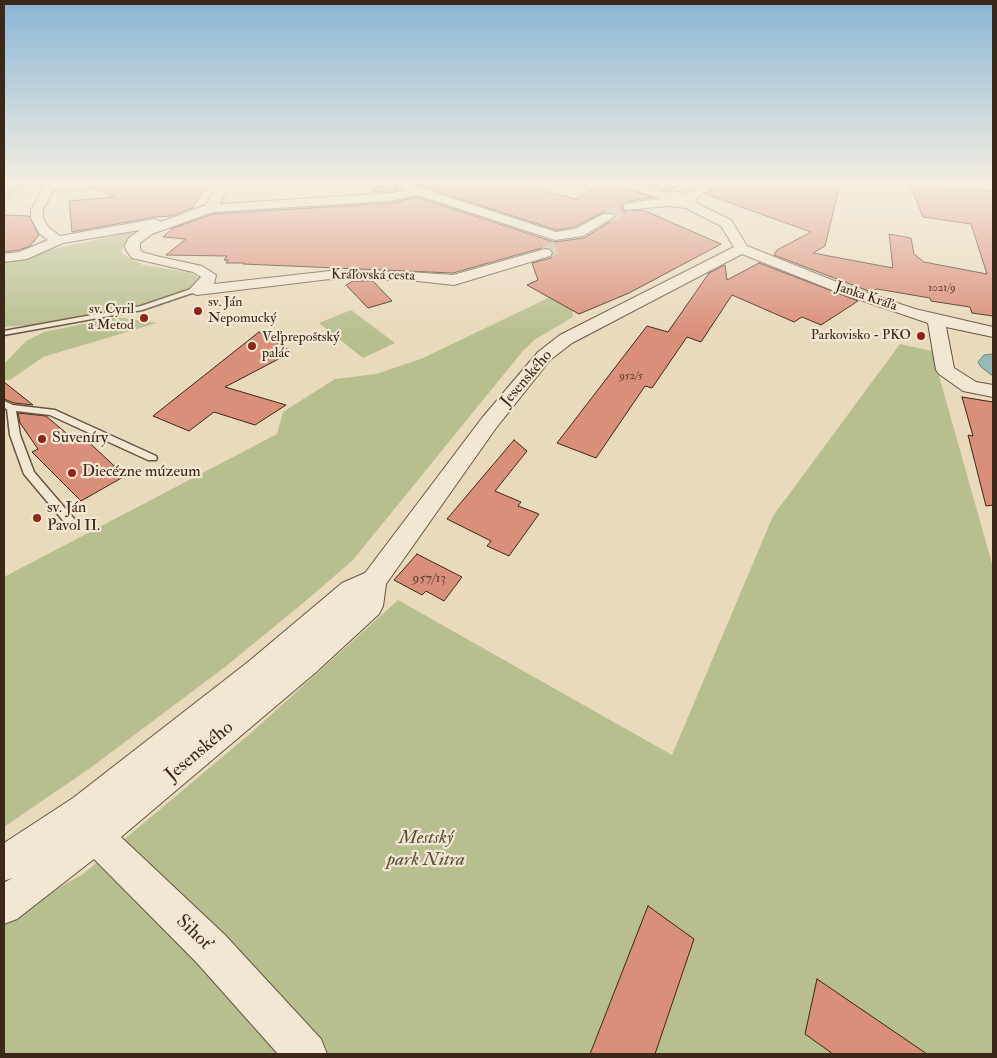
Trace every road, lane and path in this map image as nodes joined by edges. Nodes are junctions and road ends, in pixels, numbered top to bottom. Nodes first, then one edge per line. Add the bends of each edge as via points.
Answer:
1 (48, 233) edge
2 (98, 233) edge
3 (144, 233) edge
4 (543, 233) tunnel mouth
5 (577, 233) edge
6 (732, 233) edge
7 (60, 240) junction
8 (742, 249) junction
9 (545, 253) tunnel mouth
10 (4, 258) edge
11 (197, 290) junction
12 (936, 320) junction
13 (7, 332) edge
14 (993, 332) edge
15 (4, 341) edge
16 (993, 391) edge
17 (8, 406) edge
18 (152, 458) dead end
19 (70, 521) dead end
20 (91, 823) junction
21 (4, 863) edge
22 (4, 906) edge
23 (306, 1054) edge

1 - 7 street
2 - 7 street
3 - 11 street via 132,245 133,250 153,260 197,269 209,275 207,282
4 - 5 street via 561,241
6 - 8 street
7 - 10 street via 22,256
8 - 12 street, Janka Kráľa via 842,289
8 - 20 street, Jesenského via 566,339 544,356 489,423 374,581 370,606 305,664
9 - 11 street, Kráľovská cesta via 454,280 330,275
11 - 13 lane via 142,308
12 - 14 street, Janka Kráľa
12 - 16 street via 945,370 970,387
13 - 15 lane
17 - 18 lane via 52,412
17 - 19 lane via 28,474
20 - 21 street, Jesenského
20 - 22 street, Jesenského
20 - 23 street, Sihoť via 121,863 211,949

